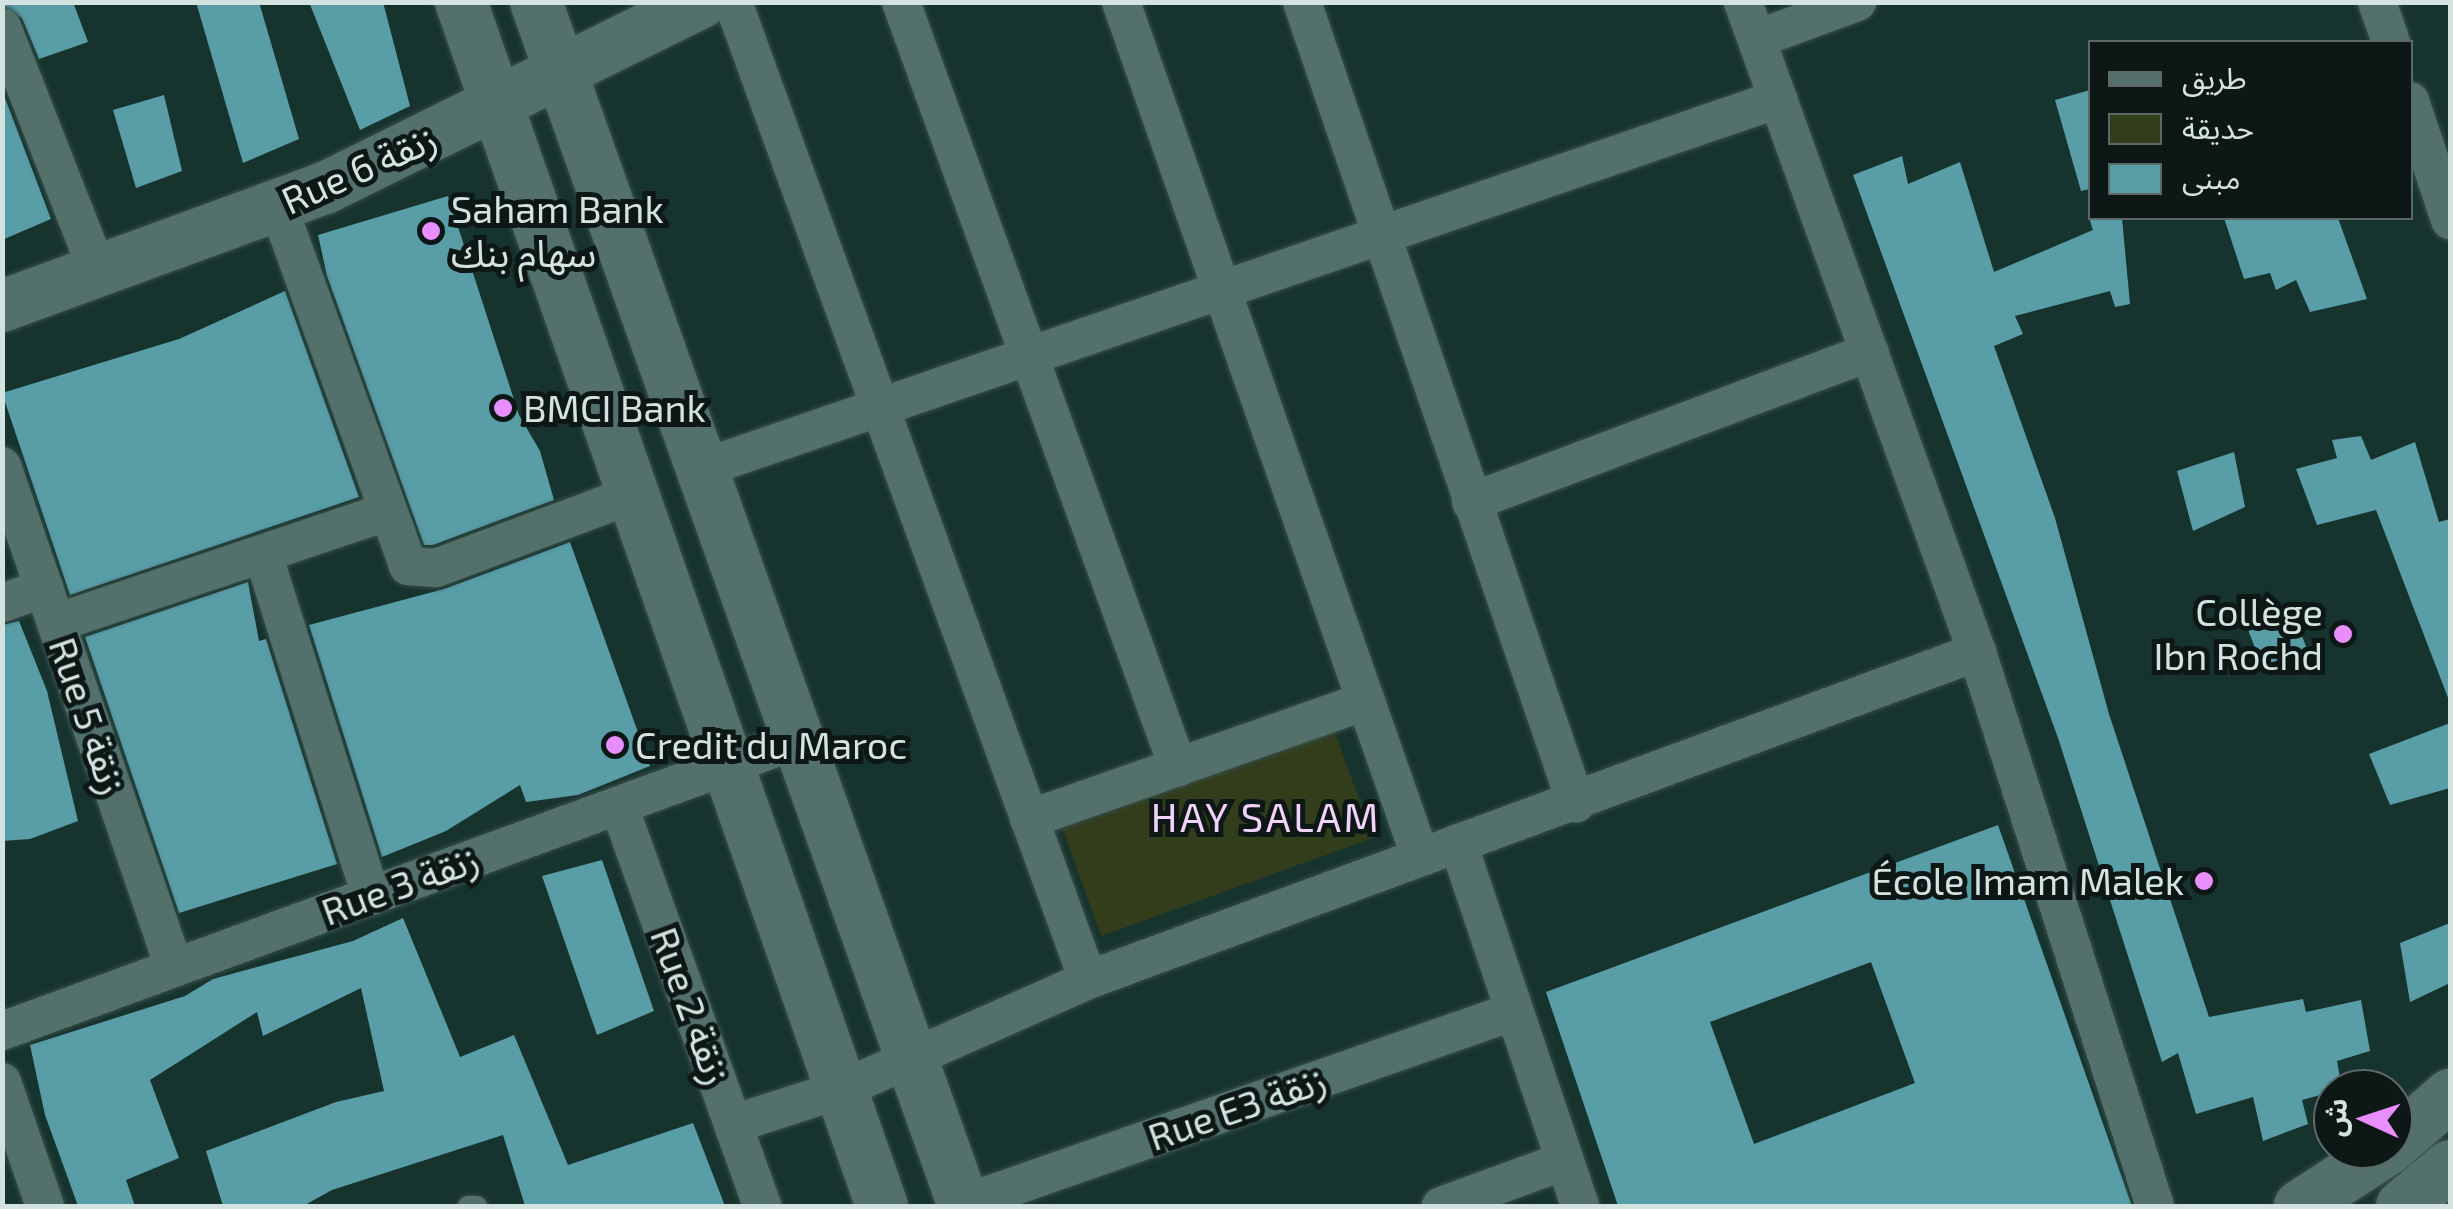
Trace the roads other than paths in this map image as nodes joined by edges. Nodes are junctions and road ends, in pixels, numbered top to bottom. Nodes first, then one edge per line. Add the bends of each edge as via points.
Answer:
1 (461, 2) edge
2 (536, 2) edge
3 (702, 2) edge
4 (734, 2) edge
5 (901, 2) edge
6 (1121, 2) edge
7 (1743, 2) edge
8 (1857, 2) edge
9 (2377, 2) edge
10 (1304, 3) edge
11 (2, 27) edge
12 (1757, 39) junction
13 (2390, 40) edge
14 (560, 72) junction
15 (1778, 99) junction
16 (494, 103) junction
17 (2413, 110) edge
18 (278, 206) junction
19 (2450, 220) edge
20 (1381, 235) junction
21 (98, 272) junction
22 (1222, 290) junction
23 (2, 306) edge
24 (1870, 352) junction
25 (1027, 357) junction
26 (881, 407) junction
27 (2, 466) edge
28 (700, 469) junction
29 (631, 495) junction
30 (1471, 502) junction
31 (386, 512) junction
32 (263, 554) junction
33 (2, 603) edge
34 (50, 606) junction
35 (1977, 652) junction
36 (1366, 702) junction
37 (797, 740) junction
38 (725, 767) junction
39 (1178, 768) junction
40 (1576, 803) junction
41 (619, 806) junction
42 (1030, 819) junction
43 (1458, 843) junction
44 (1420, 856) junction
45 (371, 896) junction
46 (174, 967) junction
47 (1088, 980) junction
48 (1512, 1012) junction
49 (2, 1031) edge
50 (912, 1053) junction
51 (2, 1082) edge
52 (842, 1089) junction
53 (2450, 1095) edge
54 (734, 1124) junction
55 (2413, 1127) edge
56 (1564, 1162) junction
57 (2450, 1166) edge
58 (2356, 1169) edge
59 (964, 1205) edge
60 (45, 1206) edge
61 (468, 1206) edge
62 (477, 1206) edge
63 (762, 1206) edge
64 (882, 1206) edge
65 (1441, 1206) edge
66 (1580, 1206) edge
67 (2155, 1206) edge
68 (2300, 1206) edge
69 (2402, 1206) edge

1 - 16 main road
2 - 14 main road
3 - 14 main road, Rue 6 زنقة
4 - 26 street
5 - 25 street
6 - 22 street
7 - 12 street
8 - 12 street
9 - 13 street
10 - 20 street
11 - 21 street
12 - 15 street
14 - 16 main road, Rue 6 زنقة
14 - 28 main road
15 - 20 street
15 - 24 street
16 - 18 main road, Rue 6 زنقة via 428,141
16 - 29 main road
17 - 19 street
18 - 21 main road, Rue 6 زنقة
18 - 31 street
20 - 22 street
20 - 30 street
21 - 23 main road, Rue 6 زنقة
22 - 25 street
22 - 36 street
24 - 30 street
24 - 35 street
25 - 26 street
25 - 39 street
26 - 28 street
26 - 42 street
27 - 34 street, Rue 5 زنقة
28 - 37 main road
29 - 31 street via 425,571 408,566
29 - 38 main road
30 - 40 street
31 - 32 street
32 - 34 street
32 - 45 street
33 - 34 street
34 - 46 street, Rue 5 زنقة
35 - 40 street
35 - 67 street
36 - 39 street
36 - 44 street
37 - 38 street, Rue 3 زنقة
37 - 50 main road
38 - 41 street, Rue 3 زنقة
38 - 52 main road
39 - 42 street
40 - 43 street
41 - 45 street, Rue 3 زنقة
41 - 54 street, Rue 2 زنقة
42 - 47 street
43 - 44 street
43 - 48 street
44 - 47 street
45 - 46 street, Rue 3 زنقة
46 - 49 street, Rue 3 زنقة
47 - 50 street
48 - 56 street
48 - 59 street, Rue E3 زنقة
50 - 52 street
50 - 59 main road
51 - 60 street
52 - 54 street
52 - 64 main road
53 - 55 main road
54 - 63 street, Rue 2 زنقة
56 - 65 street
56 - 66 street
57 - 69 main road
58 - 68 main road
61 - 62 lane

